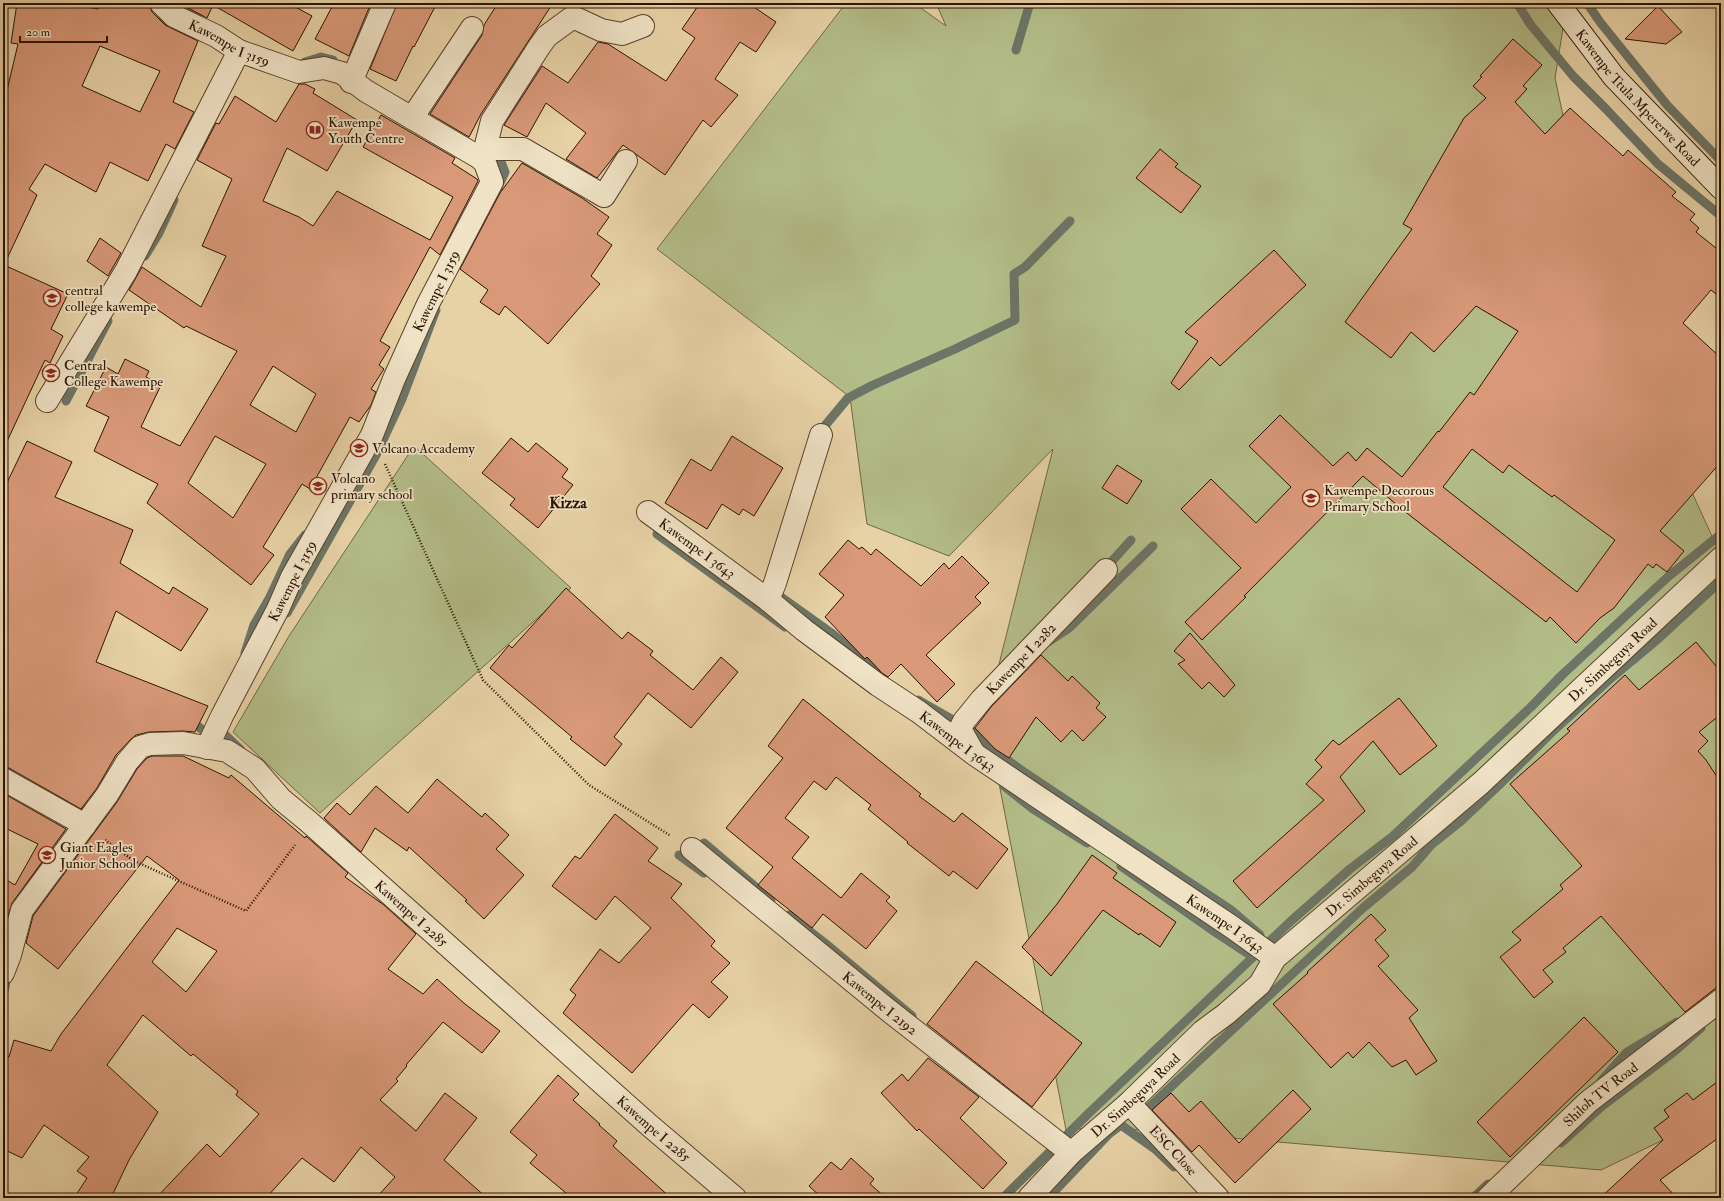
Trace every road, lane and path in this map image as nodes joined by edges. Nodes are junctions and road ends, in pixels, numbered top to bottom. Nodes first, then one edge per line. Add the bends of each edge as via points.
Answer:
1 (161, 3) edge
2 (385, 3) edge
3 (1558, 3) edge
4 (643, 26) dead end
5 (472, 28) dead end
6 (239, 51) junction
7 (351, 82) junction
8 (412, 118) junction
9 (483, 153) junction
10 (626, 161) dead end
11 (1721, 188) edge
12 (47, 401) dead end
13 (372, 435) junction
14 (822, 435) dead end
15 (648, 512) dead end
16 (1721, 558) edge
17 (1106, 570) dead end
18 (768, 600) junction
19 (207, 748) junction
20 (974, 754) junction
21 (3, 779) edge
22 (309, 822) junction
23 (85, 825) junction
24 (692, 849) joint
25 (1276, 958) junction
26 (3, 973) edge
27 (1721, 1000) edge
28 (1129, 1103) junction
29 (1071, 1153) junction
30 (735, 1198) edge
31 (1029, 1198) edge
32 (1218, 1198) edge
33 (1488, 1198) edge

1 - 6 street, Kawempe I 3159 via 174,16 216,36
2 - 7 street
3 - 11 street, Kawempe Ttula Mpererwe Road via 1614,77
4 - 9 street via 622,34 601,30 574,17 547,36 492,121
5 - 8 street
6 - 7 street, Kawempe I 3159 via 299,72 324,68 332,70 342,73
6 - 12 street via 126,270
7 - 8 street, Kawempe I 3159
8 - 9 street, Kawempe I 3159
9 - 10 street via 523,149 604,196
9 - 13 street, Kawempe I 3159 via 492,182 428,304
13 - 19 street, Kawempe I 3159 via 292,577
13 - 24 path via 482,680 589,785
14 - 18 street
15 - 18 street, Kawempe I 3643
16 - 25 street, Dr. Simbeguya Road via 1481,783
17 - 20 street, Kawempe I 2282 via 964,721 960,729
18 - 20 street, Kawempe I 3643 via 804,630
19 - 22 street, Kawempe I 2285 via 227,751 254,769 281,799
19 - 23 street, Kawempe I 2285 via 183,743 150,744 140,748
20 - 25 street, Kawempe I 3643
21 - 23 street
22 - 23 path via 289,854 246,911 134,861
22 - 30 street, Kawempe I 2285 via 649,1125
23 - 26 street, Kawempe I 2285 via 22,910
24 - 29 street, Kawempe I 2192 via 888,1010
25 - 28 street, Dr. Simbeguya Road via 1260,984 1203,1031
27 - 33 street, Shiloh TV Road via 1588,1102
28 - 29 street, Dr. Simbeguya Road
28 - 32 street, ESC Close
29 - 31 street, Dr. Simbeguya Road

